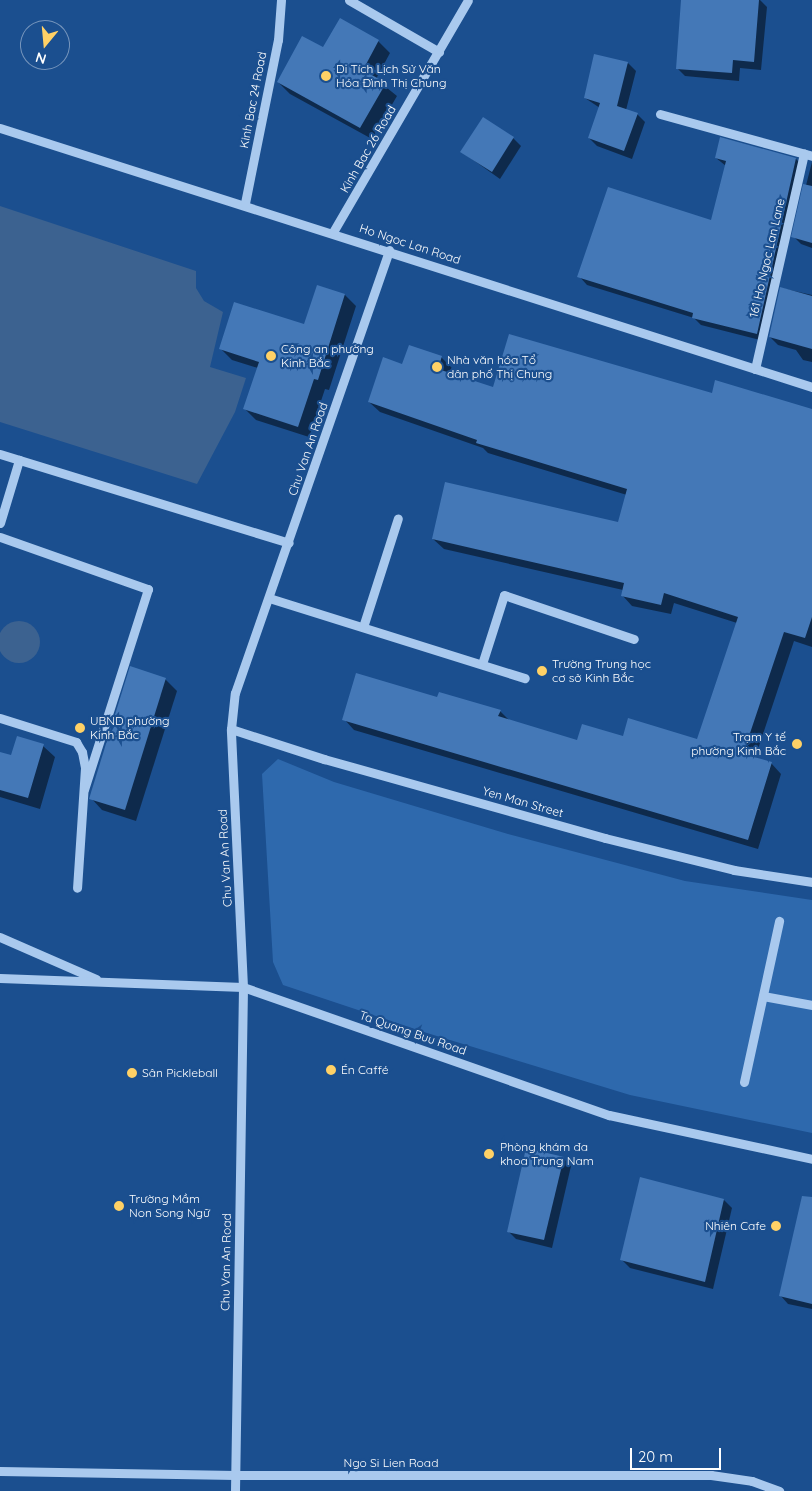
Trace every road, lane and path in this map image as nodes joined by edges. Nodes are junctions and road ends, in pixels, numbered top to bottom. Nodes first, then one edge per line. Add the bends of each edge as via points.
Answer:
1 (281, 0) edge
2 (349, 0) edge
3 (468, 0) edge
4 (438, 52) junction
5 (660, 114) dead end
6 (0, 128) edge
7 (808, 154) edge
8 (244, 204) junction
9 (333, 232) junction
10 (389, 250) junction
11 (755, 370) junction
12 (812, 387) edge
13 (0, 454) edge
14 (19, 460) junction
15 (398, 518) dead end
16 (0, 523) edge
17 (0, 538) edge
18 (289, 543) junction
19 (269, 598) junction
20 (363, 627) junction
21 (634, 639) dead end
22 (482, 664) junction
23 (525, 678) dead end
24 (0, 718) edge
25 (231, 729) junction
26 (84, 789) junction
27 (812, 882) edge
28 (77, 888) dead end
29 (779, 921) dead end
30 (0, 937) edge
31 (0, 978) edge
32 (101, 982) junction
33 (243, 987) junction
34 (763, 996) junction
35 (812, 1006) edge
36 (744, 1082) dead end
37 (812, 1159) edge
38 (0, 1471) edge
39 (236, 1475) junction
40 (235, 1491) edge
41 (779, 1491) edge

1 - 8 street, Kinh Bac 24 Road via 278,40
2 - 4 street
3 - 4 street, Kinh Bac 26 Road
4 - 9 street, Kinh Bac 26 Road
5 - 7 street
6 - 8 street, Ho Ngoc Lan Road
7 - 11 street, 161 Ho Ngoc Lan Lane
8 - 9 street, Ho Ngoc Lan Road
9 - 10 street, Ho Ngoc Lan Road
10 - 11 street, Ho Ngoc Lan Road
10 - 18 street, Chu Van An Road
11 - 12 street, Ho Ngoc Lan Road
13 - 14 street
14 - 16 street
14 - 18 street
15 - 20 street
17 - 26 street via 148,589
18 - 19 street, Chu Van An Road
19 - 20 street
19 - 25 street, Chu Van An Road via 235,693
20 - 22 street
21 - 22 street via 504,595
22 - 23 street
24 - 26 street via 76,742 85,768
25 - 27 street, Yen Man Street via 324,759 605,838 734,870
25 - 33 street, Chu Van An Road
26 - 28 street
29 - 34 street
30 - 32 street
31 - 32 street, Ta Quang Buu Road
32 - 33 street, Ta Quang Buu Road
33 - 37 street, Ta Quang Buu Road via 609,1115
33 - 39 street, Chu Van An Road
34 - 35 street
34 - 36 street
38 - 39 street, Ngo Si Lien Road
39 - 40 street, Chu Van An Road
39 - 41 street, Ngo Si Lien Road via 711,1475 752,1481

